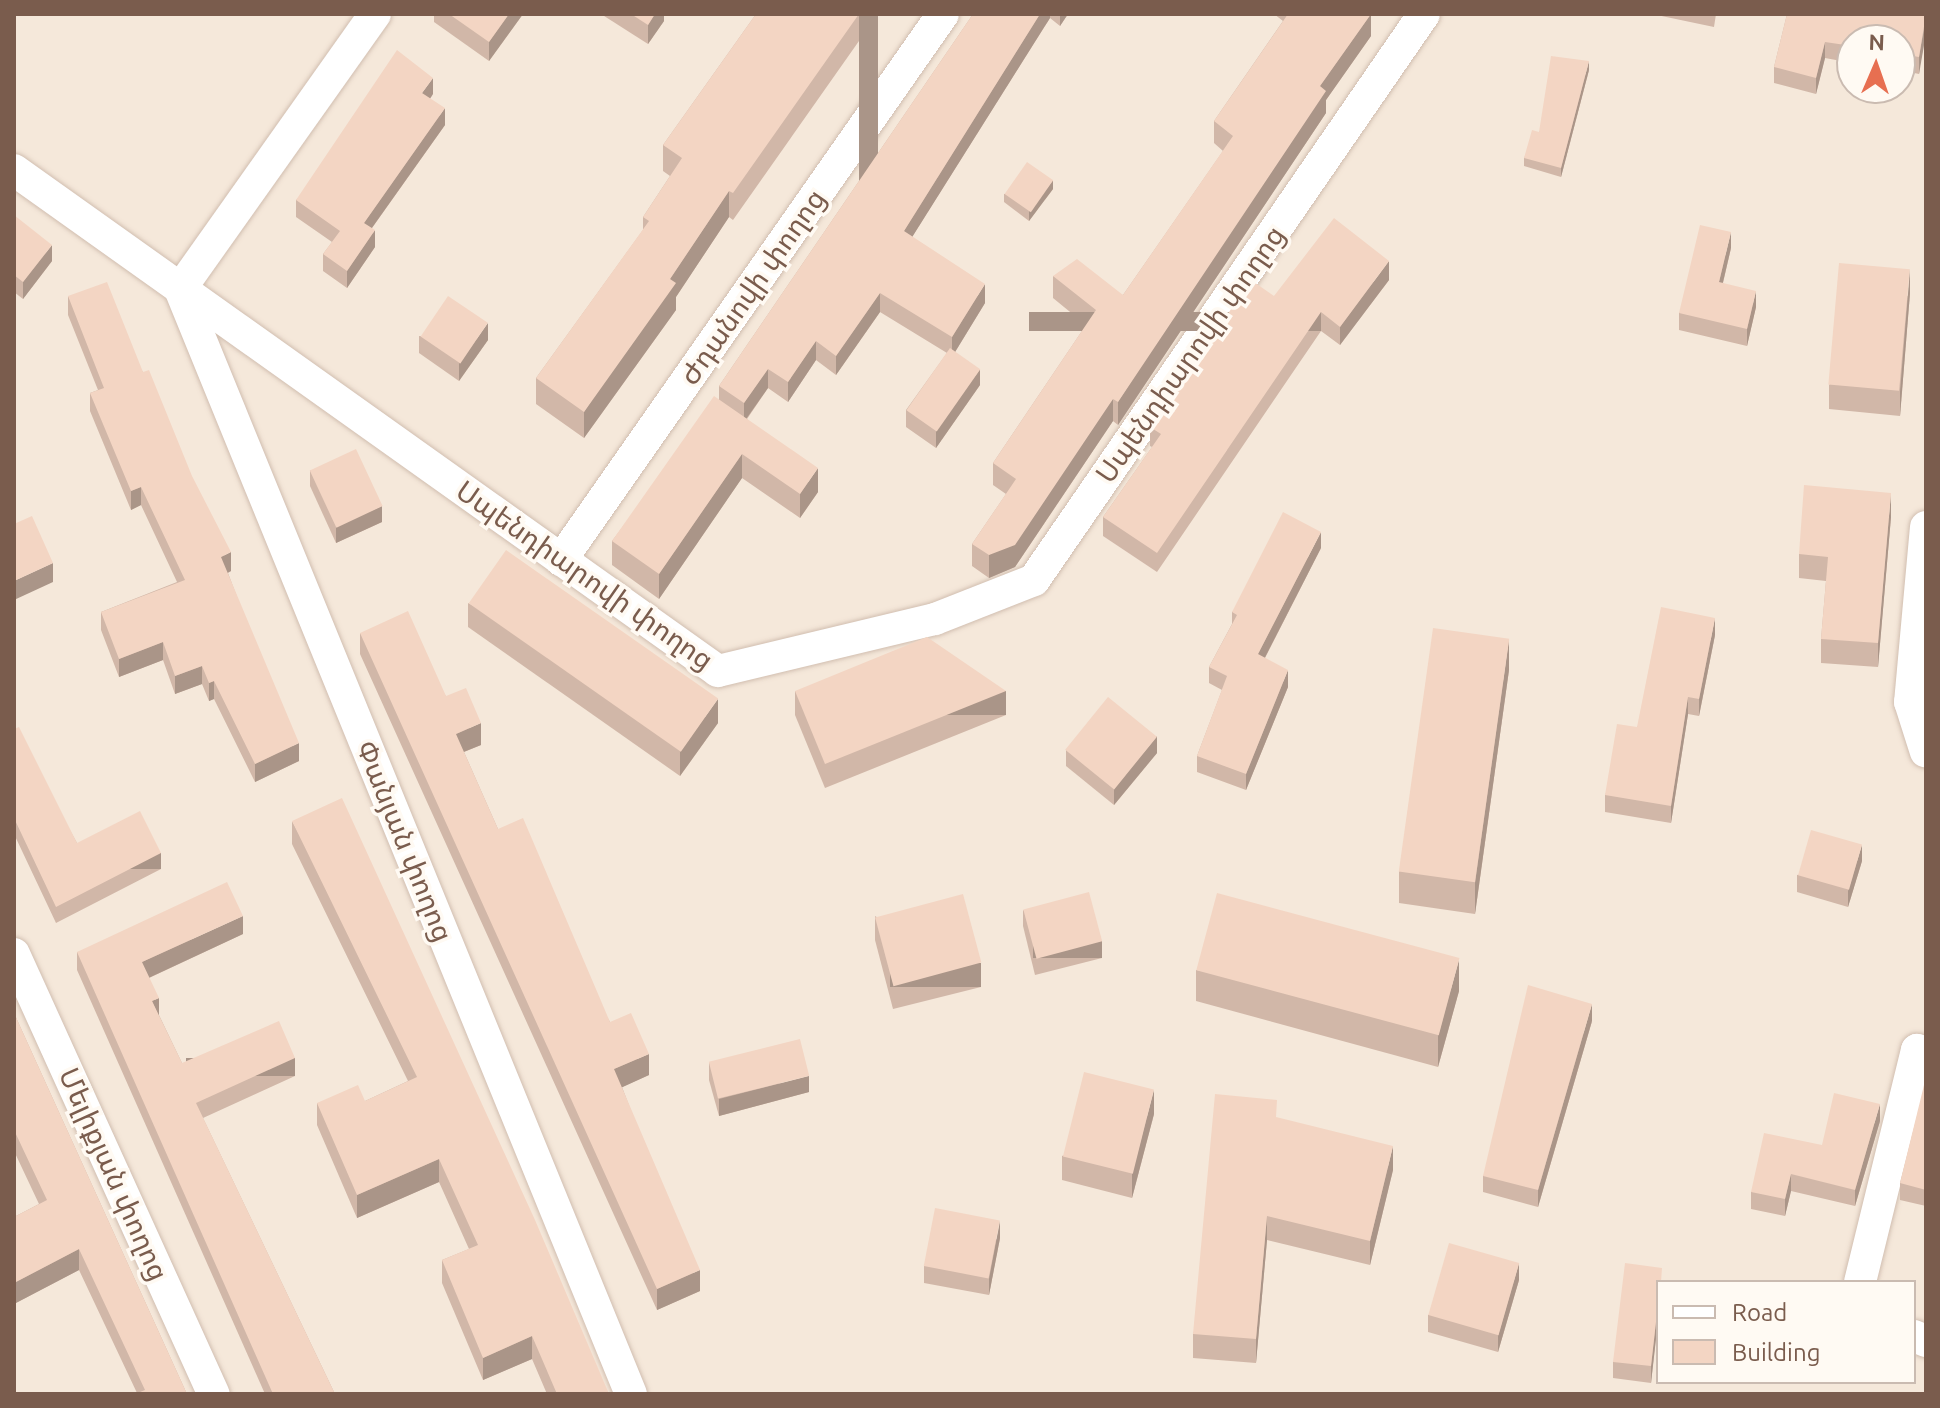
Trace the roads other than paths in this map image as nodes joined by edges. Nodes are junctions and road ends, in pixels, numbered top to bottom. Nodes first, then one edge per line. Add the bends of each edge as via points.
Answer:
1 (375, 14) edge
2 (943, 14) edge
3 (1424, 14) edge
4 (14, 170) edge
5 (180, 289) junction
6 (1926, 527) edge
7 (561, 560) junction
8 (1926, 752) edge
9 (14, 954) edge
10 (1926, 1052) edge
11 (1860, 1280) edge
12 (214, 1394) edge
13 (631, 1394) edge

1 - 5 street
2 - 7 street, Ժդանովի փողոց
3 - 7 street, Սպենդիարովի փողոց via 1034,580 935,619 718,671
4 - 5 street, Սպենդիարովի փողոց
5 - 7 street, Սպենդիարովի փողոց
5 - 13 street, Փանյան փողոց
6 - 8 street via 1910,702
9 - 12 street, Մելիքյան փողոց
10 - 11 street via 1917,1050

